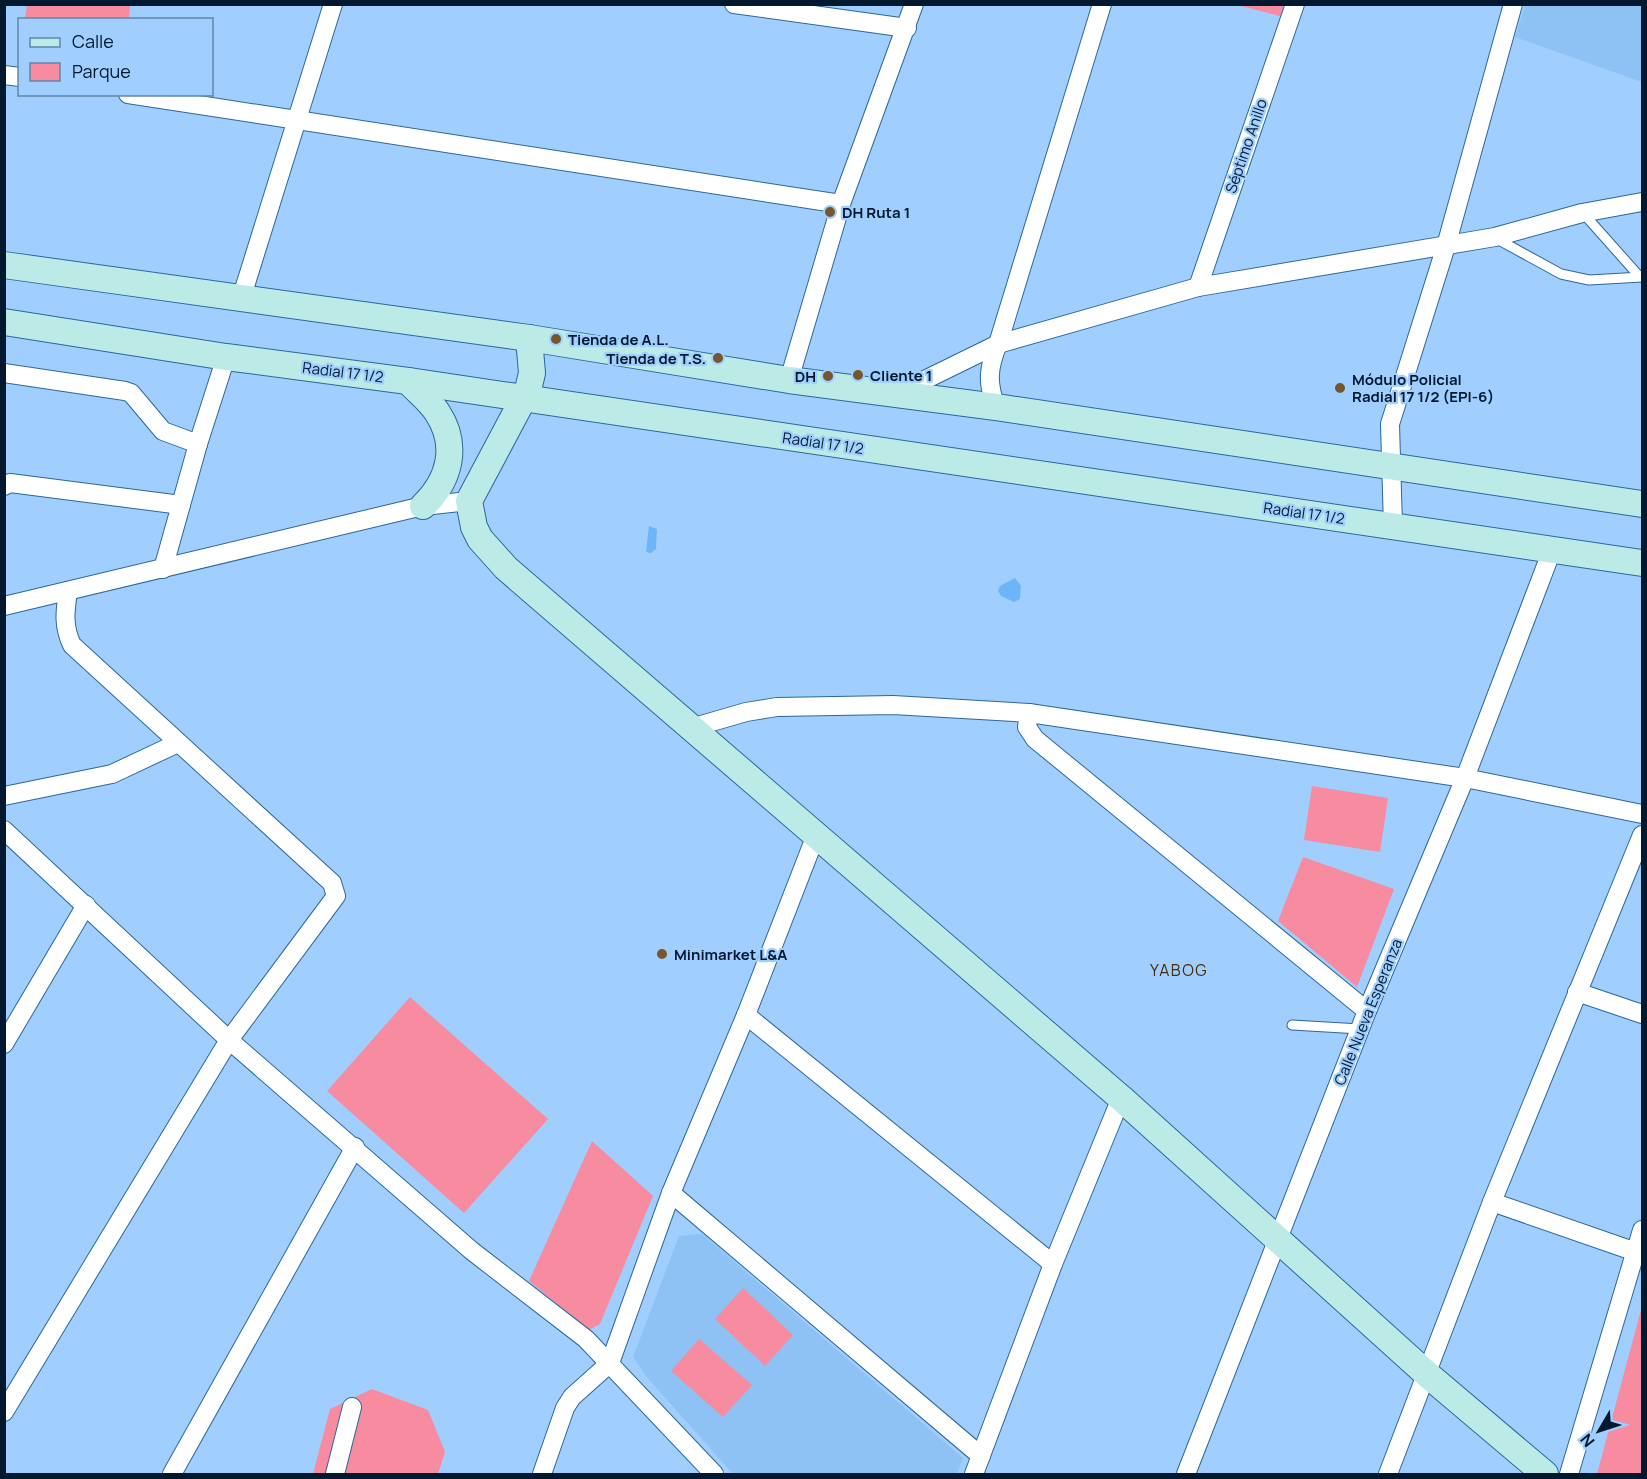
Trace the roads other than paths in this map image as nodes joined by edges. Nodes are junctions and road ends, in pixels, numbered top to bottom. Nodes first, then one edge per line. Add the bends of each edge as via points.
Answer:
1 (333, 4) edge
2 (734, 4) edge
3 (914, 4) edge
4 (1102, 4) edge
5 (1295, 4) edge
6 (1513, 4) edge
7 (907, 28) junction
8 (140, 96) edge
9 (297, 122) junction
10 (1642, 202) edge
11 (841, 204) junction
12 (1582, 213) junction
13 (1495, 237) junction
14 (1446, 246) junction
15 (4, 265) edge
16 (1641, 276) edge
17 (1198, 287) junction
18 (241, 300) junction
19 (4, 322) edge
20 (529, 338) junction
21 (998, 344) junction
22 (226, 357) junction
23 (4, 373) edge
24 (789, 380) junction
25 (408, 381) junction
26 (898, 393) junction
27 (522, 399) junction
28 (996, 407) junction
29 (198, 444) junction
30 (1390, 464) junction
31 (6, 481) edge
32 (469, 501) junction
33 (1642, 504) edge
34 (181, 505) junction
35 (423, 506) junction
36 (1393, 526) junction
37 (1552, 550) junction
38 (1642, 563) edge
39 (163, 569) junction
40 (68, 591) junction
41 (4, 606) edge
42 (1029, 713) junction
43 (691, 728) junction
44 (178, 743) junction
45 (1465, 778) junction
46 (4, 796) edge
47 (1642, 814) edge
48 (4, 830) edge
49 (816, 835) junction
50 (1642, 835) edge
51 (86, 905) junction
52 (1577, 992) junction
53 (1367, 1011) junction
54 (1642, 1014) edge
55 (746, 1015) junction
56 (1292, 1025) dead end
57 (1360, 1029) junction
58 (229, 1040) junction
59 (4, 1044) edge
60 (1121, 1098) junction
61 (355, 1147) junction
62 (671, 1193) junction
63 (1492, 1202) junction
64 (1642, 1230) edge
65 (1279, 1238) junction
66 (1636, 1252) junction
67 (1053, 1264) junction
68 (610, 1363) junction
69 (1428, 1375) junction
70 (352, 1407) dead end
71 (4, 1413) edge
72 (981, 1456) junction
73 (172, 1474) edge
74 (335, 1474) edge
75 (542, 1474) edge
76 (714, 1474) edge
77 (974, 1474) edge
78 (1186, 1474) edge
79 (1388, 1474) edge
80 (1545, 1474) edge
81 (1569, 1474) edge

1 - 9 street
2 - 7 street
3 - 7 street
4 - 21 street
5 - 17 street, Séptimo Anillo
6 - 14 street
7 - 11 street
8 - 9 street
9 - 11 street
9 - 18 street
10 - 12 street
11 - 24 street
12 - 13 street
12 - 16 lane
13 - 14 street
13 - 16 lane via 1561,274 1589,280
14 - 17 street
14 - 30 street via 1390,424
15 - 18 street
17 - 21 street
18 - 20 street
19 - 22 street, Radial 17 1/2
20 - 24 street
20 - 27 street via 532,373
21 - 26 street
21 - 28 street via 989,364 988,386
22 - 25 street, Radial 17 1/2
22 - 29 street
23 - 29 street via 125,390 163,431
24 - 26 street
25 - 27 street, Radial 17 1/2
25 - 35 street via 436,410 450,443 445,478
26 - 28 street
27 - 32 street
27 - 36 street, Radial 17 1/2
28 - 30 street
29 - 34 street
30 - 33 street
30 - 36 street
31 - 34 street
32 - 35 street
32 - 43 street via 480,539 506,568
34 - 39 street
35 - 39 street
36 - 37 street, Radial 17 1/2
37 - 38 street, Radial 17 1/2
37 - 45 street, Calle Nueva Esperanza
39 - 40 street
40 - 41 street
40 - 44 street via 64,622 72,645
42 - 43 street via 893,705 777,706
42 - 45 street
42 - 53 street via 1027,727 1035,739
43 - 49 street
44 - 46 street via 112,774
44 - 58 street via 332,883 336,896
45 - 47 street
45 - 53 street, Calle Nueva Esperanza
48 - 51 street
49 - 55 street
49 - 60 street
50 - 52 street
51 - 58 street
51 - 59 street
52 - 54 street
52 - 63 street
53 - 57 street, Calle Nueva Esperanza
55 - 62 street
55 - 67 street
56 - 57 lane
57 - 65 street, Calle Nueva Esperanza
58 - 61 street
58 - 71 street
60 - 65 street
60 - 67 street
61 - 68 street via 472,1251 548,1307
61 - 73 street
62 - 68 street
62 - 72 street
63 - 66 street
63 - 69 street
64 - 66 street
65 - 69 street
65 - 78 street, Calle Nueva Esperanza
66 - 81 street
67 - 72 street
68 - 75 street via 565,1407
68 - 76 street
69 - 79 street
69 - 80 street
70 - 74 street
72 - 77 street

